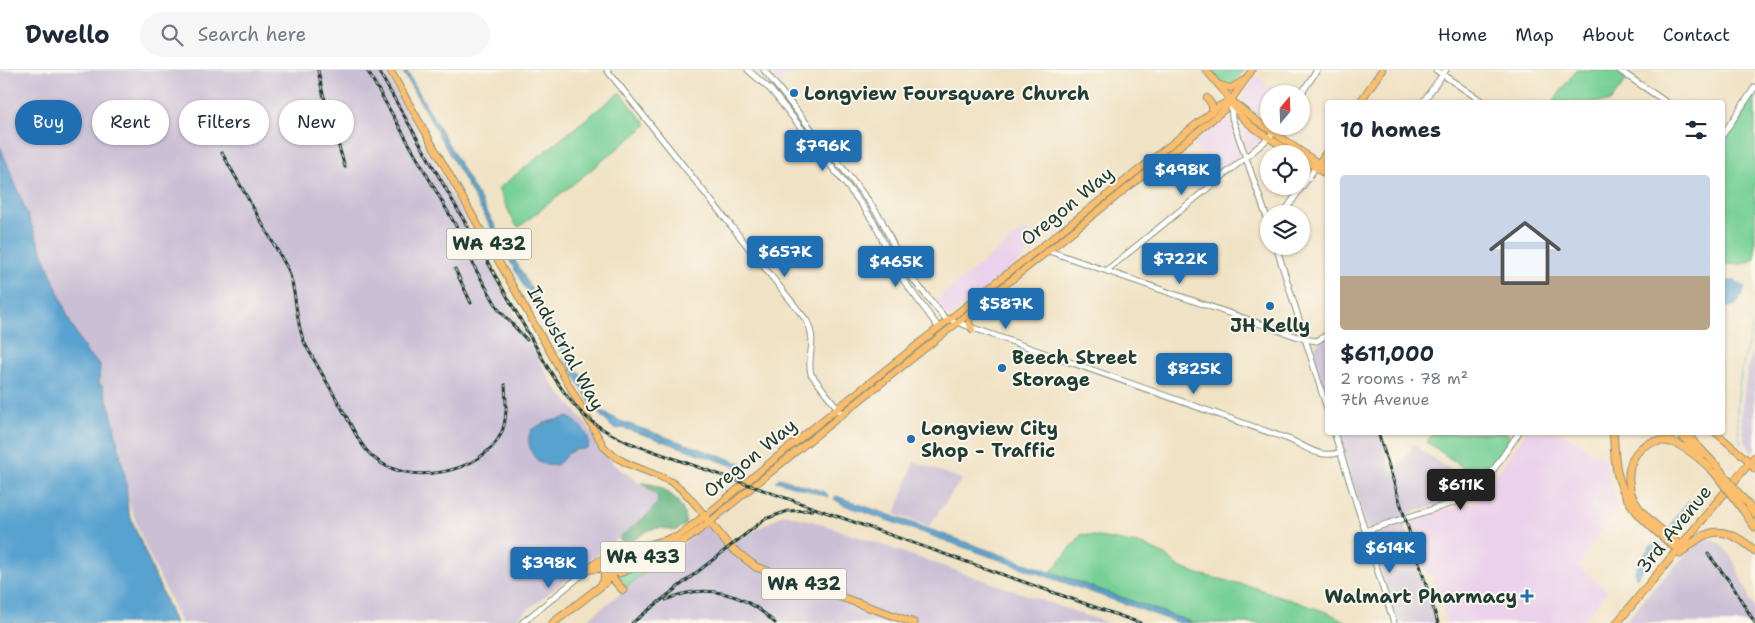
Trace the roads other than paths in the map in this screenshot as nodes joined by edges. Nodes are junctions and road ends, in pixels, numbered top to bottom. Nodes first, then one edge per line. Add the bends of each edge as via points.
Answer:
1 (390, 70) edge
2 (607, 70) edge
3 (748, 70) edge
4 (764, 70) edge
5 (1206, 70) edge
6 (1252, 70) edge
7 (1317, 70) edge
8 (1382, 70) edge
9 (1436, 70) edge
10 (1619, 70) edge
11 (1444, 72) edge
12 (1245, 79) junction
13 (1218, 84) junction
14 (1307, 85) edge
15 (1755, 88) edge
16 (1207, 98) dead end
17 (1231, 100) junction
18 (1361, 100) edge
19 (1424, 100) edge
20 (1480, 100) edge
21 (1663, 100) edge
22 (1212, 112) junction
23 (1260, 126) edge
24 (1725, 132) edge
25 (1270, 135) edge
26 (1276, 135) edge
27 (1277, 135) edge
28 (1285, 145) edge
29 (1325, 154) edge
30 (1245, 158) junction
31 (1310, 162) edge
32 (1317, 165) junction
33 (1325, 169) edge
34 (1325, 173) edge
35 (1262, 205) edge
36 (1289, 205) edge
37 (1049, 251) junction
38 (1279, 255) edge
39 (1107, 270) junction
40 (971, 302) junction
41 (928, 314) junction
42 (970, 314) junction
43 (949, 320) junction
44 (958, 324) junction
45 (940, 328) junction
46 (972, 328) junction
47 (1325, 336) edge
48 (1304, 339) junction
49 (1325, 403) edge
50 (837, 408) junction
51 (842, 414) junction
52 (1335, 435) edge
53 (1516, 435) edge
54 (1612, 435) edge
55 (1681, 435) edge
56 (1687, 435) edge
57 (1718, 435) edge
58 (1341, 452) junction
59 (1755, 456) edge
60 (1750, 462) junction
61 (1714, 469) junction
62 (1755, 469) edge
63 (1755, 514) edge
64 (708, 519) junction
65 (1755, 527) edge
66 (1365, 531) junction
67 (682, 534) junction
68 (1680, 548) junction
69 (1755, 551) edge
70 (588, 570) junction
71 (1658, 575) junction
72 (612, 578) junction
73 (603, 582) junction
74 (623, 590) dead end
75 (522, 623) edge
76 (554, 623) edge
77 (914, 623) edge
78 (1394, 623) edge
79 (1617, 623) edge

1 - 64 main road, Industrial Way / WA 432 via 604,447 632,466 674,483
2 - 50 street via 807,321 813,345 811,374
3 - 41 street via 771,90 862,205 875,224 898,273
4 - 43 street via 868,200 906,271 939,314
5 - 13 main road
6 - 12 main road
7 - 14 street
8 - 18 main road
9 - 11 street
10 - 21 street
11 - 19 street
11 - 20 street
12 - 13 main road via 1231,88
12 - 17 main road
13 - 17 main road
15 - 24 street
16 - 22 main road
17 - 22 main road, Oregon Way
17 - 23 main road via 1244,118
17 - 30 street via 1232,118
17 - 37 main road, Oregon Way via 1207,124
22 - 40 main road, Oregon Way
25 - 30 street
26 - 28 main road
27 - 32 main road
29 - 32 main road
30 - 35 street
30 - 39 street
31 - 32 main road
32 - 33 main road
32 - 34 main road
32 - 36 street
37 - 39 street
37 - 42 main road, Oregon Way
38 - 48 street
39 - 48 street
40 - 43 main road, Oregon Way
40 - 44 main road via 971,308
41 - 43 street
41 - 45 street
42 - 44 main road, Oregon Way
42 - 46 main road
43 - 44 street
43 - 45 main road, Oregon Way
44 - 46 street
44 - 51 main road, Oregon Way
45 - 50 main road, Oregon Way
46 - 58 street via 1288,438 1320,455
47 - 48 street via 1317,341
48 - 49 street
50 - 51 street
50 - 64 main road, Oregon Way
51 - 64 main road, Oregon Way
52 - 58 street
53 - 66 street via 1474,496
54 - 68 highway via 1618,478 1628,501 1641,518
55 - 61 main road
56 - 61 main road
57 - 60 main road
58 - 66 street
59 - 60 main road, 3rd Avenue
60 - 62 highway
60 - 68 highway, 3rd Avenue
61 - 63 highway, bridge
61 - 65 highway, bridge
61 - 68 highway via 1684,447 1663,441 1643,447 1630,465 1628,479 1638,506
64 - 67 highway, Oregon Way / WA 433
64 - 72 highway, Oregon Way / WA 433 via 666,554 626,569
64 - 77 highway, WA 432 via 735,552 756,567
66 - 78 street
67 - 70 highway via 657,544 612,553
67 - 73 highway, Oregon Way / WA 433 via 659,551 622,566
68 - 71 highway, 3rd Avenue
69 - 71 highway via 1737,538 1715,531 1691,542
70 - 73 highway via 602,568 606,573
70 - 75 street
71 - 79 highway, 3rd Avenue
72 - 73 highway, Oregon Way / WA 433
72 - 74 highway
73 - 76 highway, Oregon Way / WA 433

